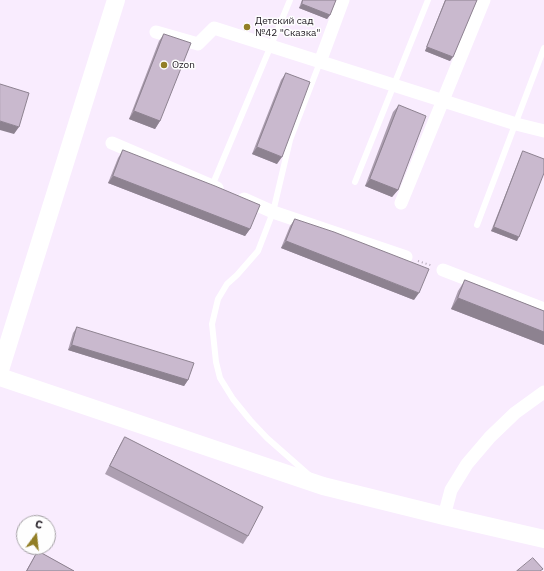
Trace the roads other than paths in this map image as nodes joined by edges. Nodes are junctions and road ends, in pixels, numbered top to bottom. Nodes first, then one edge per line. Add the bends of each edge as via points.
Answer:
1 (116, 0) edge
2 (290, 0) edge
3 (343, 0) edge
4 (428, 0) edge
5 (484, 0) edge
6 (156, 32) dead end
7 (270, 46) junction
8 (544, 48) edge
9 (320, 62) junction
10 (394, 85) junction
11 (443, 101) junction
12 (516, 124) junction
13 (544, 131) edge
14 (112, 143) dead end
15 (355, 182) dead end
16 (212, 186) junction
17 (401, 202) dead end
18 (273, 212) junction
19 (478, 225) dead end
20 (406, 257) road end
21 (443, 270) road end
22 (544, 309) edge
23 (0, 370) edge
24 (0, 377) edge
25 (544, 392) edge
26 (323, 486) junction
27 (444, 516) junction
28 (544, 539) edge

1 - 23 street
2 - 7 lane
3 - 9 street
4 - 10 lane
5 - 11 street
6 - 7 street via 198,44 214,28
7 - 9 street
7 - 16 lane
8 - 12 lane
9 - 10 street
9 - 18 lane via 290,140
10 - 11 street
10 - 15 lane
11 - 12 street
11 - 17 street
12 - 13 street
12 - 19 lane
14 - 16 street
16 - 18 street
18 - 20 street
18 - 26 lane via 258,250 227,284 218,299 212,324 216,362 220,378 250,420
21 - 22 street
24 - 26 street
25 - 27 street via 515,413 467,464 451,490
26 - 27 street
27 - 28 street

